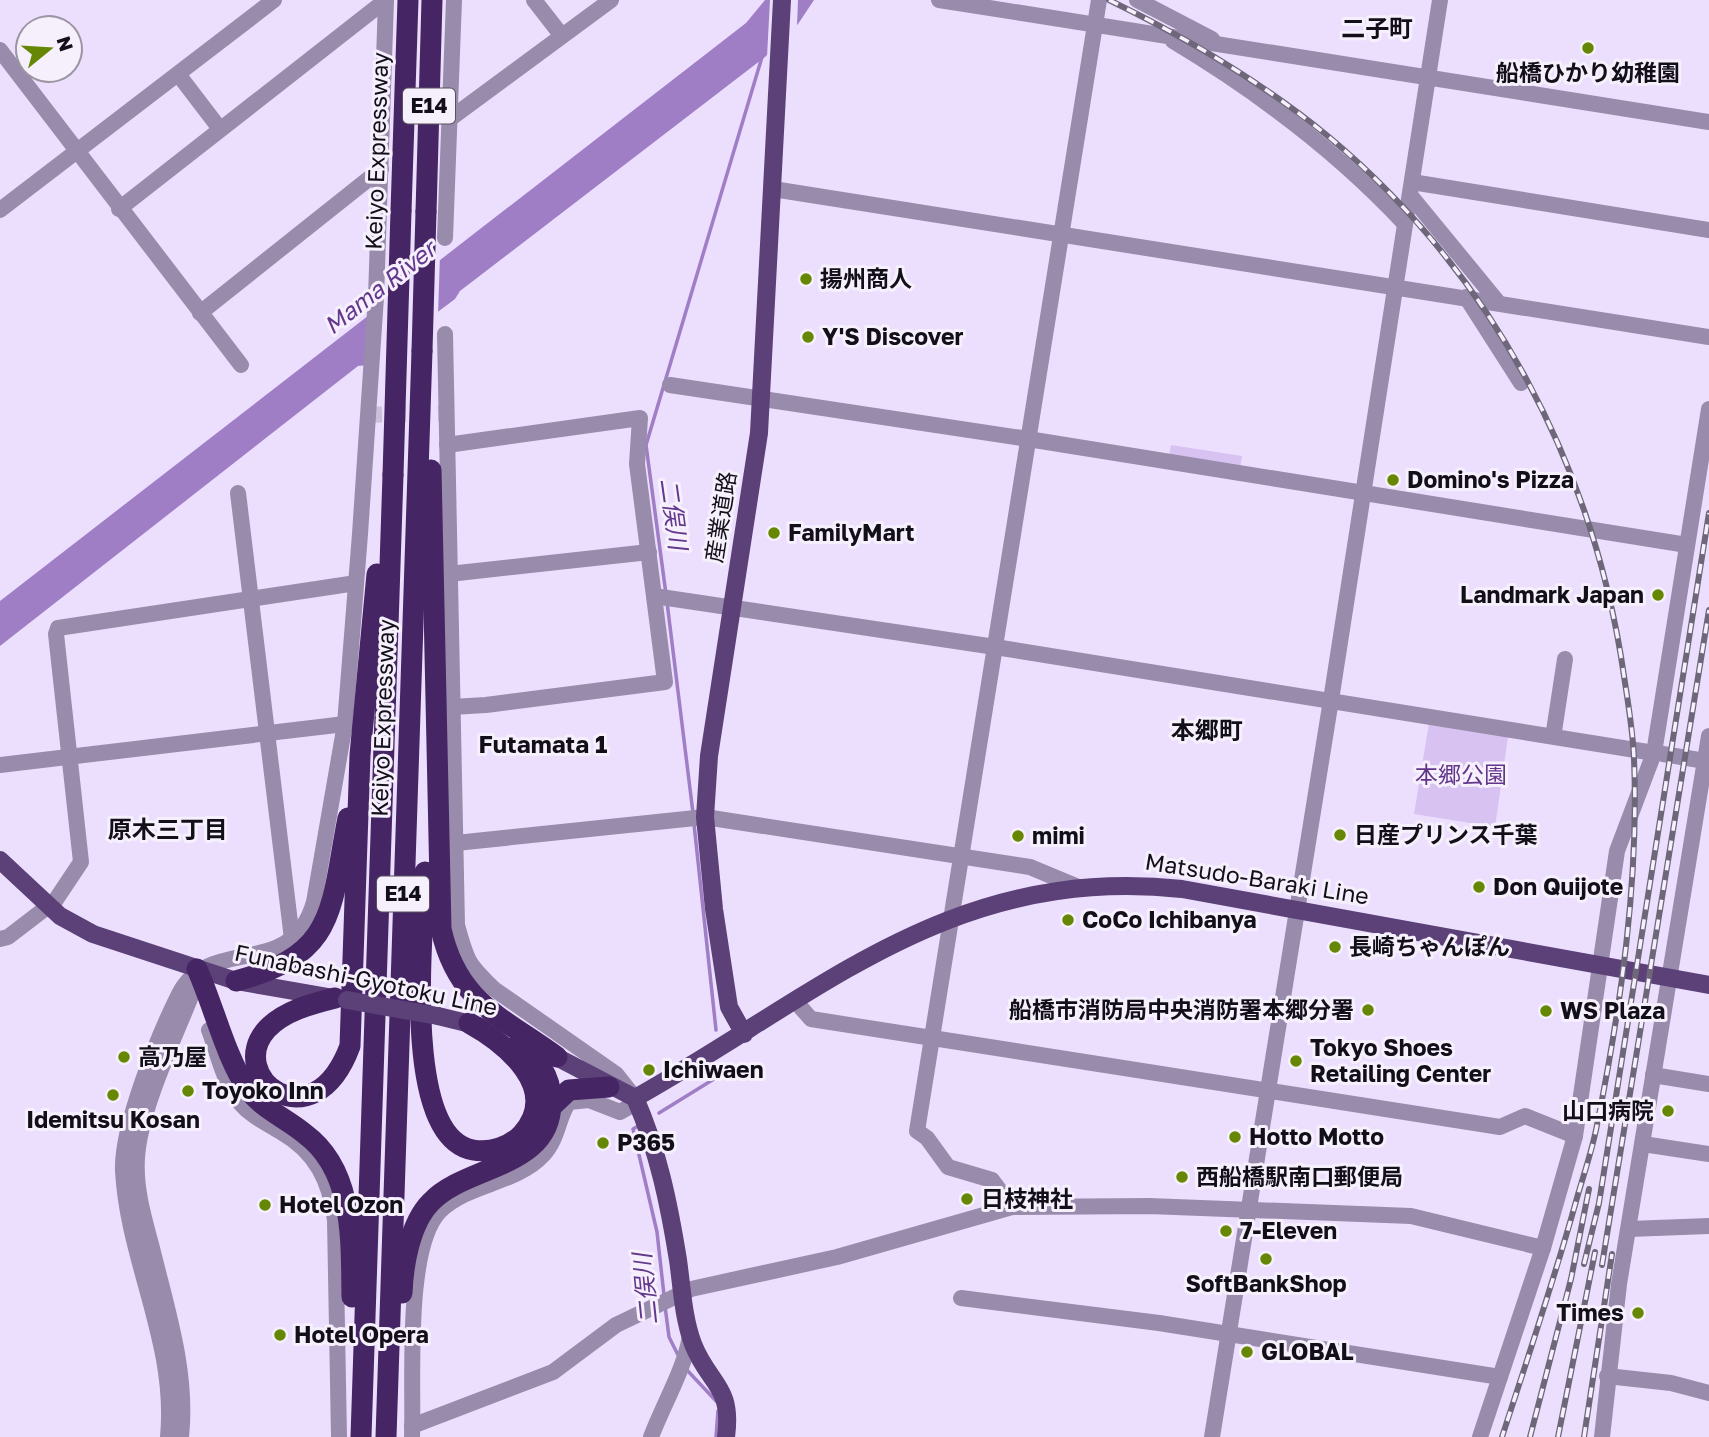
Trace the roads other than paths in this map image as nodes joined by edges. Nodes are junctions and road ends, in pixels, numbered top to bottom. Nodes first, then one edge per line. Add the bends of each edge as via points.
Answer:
1 (274, 0) edge
2 (386, 0) edge
3 (408, 0) edge
4 (432, 0) edge
5 (454, 0) edge
6 (534, 0) edge
7 (611, 0) edge
8 (782, 0) edge
9 (939, 0) edge
10 (1099, 0) edge
11 (1137, 0) edge
12 (1440, 0) edge
13 (1094, 25) junction
14 (562, 36) junction
15 (1165, 36) junction
16 (1223, 46) junction
17 (0, 50) edge
18 (178, 74) junction
19 (1427, 79) junction
20 (451, 118) junction
21 (1709, 122) edge
22 (220, 130) junction
23 (76, 152) junction
24 (381, 169) junction
25 (1411, 188) junction
26 (773, 189) junction
27 (119, 209) junction
28 (0, 210) edge
29 (1405, 224) junction
30 (1709, 230) edge
31 (1061, 234) junction
32 (445, 238) dead end
33 (1395, 287) junction
34 (1466, 297) junction
35 (1496, 301) junction
36 (200, 313) junction
37 (445, 334) dead end
38 (1709, 337) edge
39 (422, 351) junction
40 (241, 365) dead end
41 (1521, 383) dead end
42 (670, 385) dead end
43 (761, 398) junction
44 (1709, 409) edge
45 (1028, 439) junction
46 (447, 445) junction
47 (393, 475) junction
48 (238, 493) dead end
49 (1361, 493) junction
50 (1687, 545) junction
51 (649, 552) junction
52 (449, 574) junction
53 (356, 583) junction
54 (654, 596) junction
55 (251, 599) junction
56 (732, 606) junction
57 (435, 639) junction
58 (995, 647) junction
59 (1565, 659) dead end
60 (1331, 700) junction
61 (452, 707) junction
62 (345, 724) junction
63 (1554, 731) dead end
64 (268, 733) junction
65 (1709, 739) edge
66 (1658, 753) junction
67 (360, 755) junction
68 (68, 757) junction
69 (1705, 761) junction
70 (0, 765) edge
71 (705, 817) junction
72 (456, 843) junction
73 (963, 856) junction
74 (0, 860) edge
75 (1078, 887) junction
76 (46, 905) junction
77 (1296, 907) junction
78 (954, 916) junction
79 (0, 939) edge
80 (292, 939) junction
81 (1602, 967) junction
82 (197, 969) junction
83 (1669, 978) junction
84 (236, 981) junction
85 (1709, 985) edge
86 (341, 999) junction
87 (796, 1002) junction
88 (469, 1023) junction
89 (505, 1034) junction
90 (744, 1034) junction
91 (934, 1037) junction
92 (557, 1057) junction
93 (1653, 1075) junction
94 (1709, 1084) edge
95 (609, 1087) junction
96 (1267, 1090) junction
97 (635, 1098) junction
98 (552, 1106) junction
99 (1575, 1136) junction
100 (1643, 1144) junction
101 (1709, 1154) edge
102 (1012, 1207) junction
103 (1248, 1208) junction
104 (1709, 1226) edge
105 (1629, 1229) junction
106 (1543, 1248) junction
107 (961, 1298) dead end
108 (670, 1299) junction
109 (1228, 1335) junction
110 (690, 1336) junction
111 (1607, 1376) junction
112 (1500, 1377) junction
113 (1709, 1393) edge
114 (362, 1427) edge
115 (386, 1430) edge
116 (412, 1431) edge
117 (169, 1437) edge
118 (181, 1437) edge
119 (339, 1437) edge
120 (650, 1437) edge
121 (726, 1437) edge
122 (1212, 1437) edge
123 (1480, 1437) edge
124 (1602, 1437) edge

1 - 18 street
2 - 22 street
2 - 24 street
3 - 47 highway, Keiyo Expressway / E14, bridge
4 - 39 highway, Keiyo Expressway / E14, bridge
5 - 20 street
6 - 14 street
7 - 14 street
8 - 26 main road, 産業道路
9 - 13 street
10 - 13 street
11 - 16 street
12 - 19 street
13 - 15 street
13 - 31 street
14 - 20 street
15 - 16 street
15 - 29 street via 1251,91 1321,144 1364,180
16 - 19 street
17 - 23 street
18 - 22 street
18 - 23 street
19 - 21 street
19 - 25 street
20 - 32 street
22 - 27 street
23 - 27 street
23 - 28 street
24 - 36 street
24 - 53 street
25 - 29 street
25 - 30 street
25 - 35 street
26 - 31 street
26 - 43 main road, 産業道路
27 - 36 street
29 - 33 street
31 - 33 street
31 - 45 street
33 - 34 street
33 - 49 street
34 - 35 street
34 - 41 street
35 - 38 street
36 - 40 street
37 - 46 street
39 - 57 highway via 430,417
39 - 115 highway, Keiyo Expressway / E14
42 - 43 street
43 - 45 street
43 - 56 main road, 産業道路
44 - 50 street
45 - 49 street
45 - 58 street
46 - 51 street via 640,418 637,464
46 - 52 street
47 - 67 highway via 382,525
47 - 114 highway, Keiyo Expressway / E14
48 - 55 street
49 - 50 street
49 - 60 street
50 - 66 street
51 - 52 street
51 - 54 street
52 - 61 street
53 - 55 street
53 - 62 street
54 - 56 street
54 - 61 street via 665,682
55 - 64 street
55 - 68 street via 58,628
56 - 58 street
56 - 71 main road, 産業道路 via 709,756
57 - 88 highway via 425,884 424,1068 445,1132 461,1147 497,1149 521,1135 529,1124 534,1092 518,1057
57 - 92 highway via 438,887 446,952 468,992
58 - 60 street
58 - 73 street
59 - 63 street
60 - 66 street
60 - 77 street
61 - 72 street
62 - 64 street
62 - 80 street via 314,902 310,917
64 - 68 street
64 - 80 street
65 - 69 street
66 - 69 street
66 - 81 street via 1617,851
67 - 84 highway via 324,927 300,956
67 - 86 highway via 350,1046 337,1073 318,1092 294,1097 273,1091 256,1059 264,1032 285,1015
68 - 70 street
68 - 76 street via 81,862 55,901
69 - 83 street
71 - 72 street
71 - 73 street
71 - 90 main road, 産業道路 via 713,909 729,1007
72 - 97 street via 457,925 468,964 494,989 616,1074
73 - 75 street via 1038,869
73 - 78 street
74 - 76 main road, Funabashi-Gyotoku Line
75 - 77 main road, Matsudo-Baraki Line via 1133,884
75 - 78 main road, Matsudo-Baraki Line
76 - 79 street
76 - 82 main road, Funabashi-Gyotoku Line via 93,934
77 - 81 main road, Matsudo-Baraki Line
77 - 96 street
78 - 87 main road, Matsudo-Baraki Line via 887,946
78 - 91 street
80 - 82 street via 271,952
81 - 83 main road, Matsudo-Baraki Line
81 - 99 street
82 - 84 main road, Funabashi-Gyotoku Line
82 - 114 highway via 247,1089 318,1144 336,1172 351,1242 352,1334
82 - 117 street via 180,992 152,1062 123,1157 127,1201 165,1355
82 - 118 street via 143,1125 137,1157 139,1194 180,1364
82 - 119 street via 203,1012 235,1096 249,1112 309,1153 329,1186 335,1220
83 - 85 main road, Matsudo-Baraki Line
83 - 93 street
84 - 86 main road, Funabashi-Gyotoku Line
86 - 88 main road, Funabashi-Gyotoku Line, bridge
87 - 90 main road, Matsudo-Baraki Line
87 - 91 street via 811,1018
88 - 89 main road, Funabashi-Gyotoku Line
89 - 92 main road, Funabashi-Gyotoku Line
89 - 98 highway via 545,1071
90 - 97 main road, Matsudo-Baraki Line
91 - 96 street
91 - 102 street via 917,1131 948,1167 992,1180
92 - 95 main road, Funabashi-Gyotoku Line
93 - 94 street
93 - 100 street
95 - 97 main road, Funabashi-Gyotoku Line
95 - 98 highway via 569,1090
96 - 99 street via 1500,1127 1525,1116
96 - 103 street
97 - 108 main road via 662,1176
97 - 116 street via 634,1104 621,1112 589,1100 569,1102 555,1140 542,1156 516,1173 451,1201 435,1217 421,1248 417,1278
98 - 115 highway via 544,1130 528,1151 465,1178 428,1205 403,1276 401,1351
99 - 106 street
100 - 101 street
100 - 105 street
102 - 103 street
102 - 108 street via 836,1257 699,1287
103 - 106 street via 1411,1216
103 - 109 street
104 - 105 street
105 - 111 street
106 - 112 street
107 - 109 street
108 - 110 main road
108 - 116 street via 600,1335 553,1372
109 - 112 street
109 - 122 street
110 - 120 street via 687,1356
110 - 121 main road via 725,1397
111 - 113 street via 1671,1383
111 - 124 street
112 - 123 street

